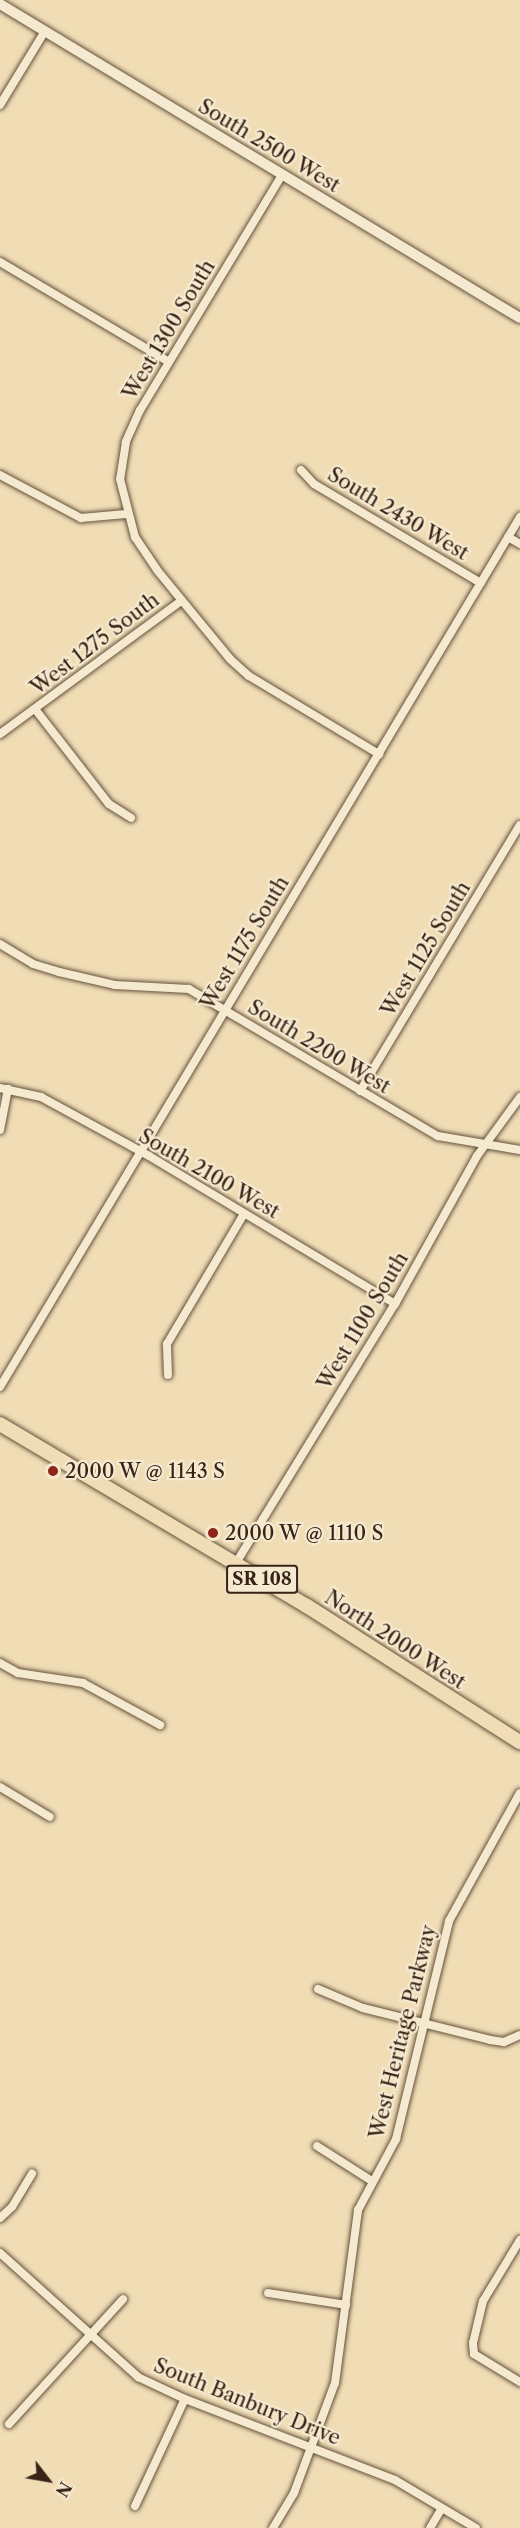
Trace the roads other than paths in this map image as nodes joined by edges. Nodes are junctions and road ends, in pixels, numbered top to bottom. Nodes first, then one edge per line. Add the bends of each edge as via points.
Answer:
1 (0, 4) edge
2 (45, 31) junction
3 (0, 105) edge
4 (282, 175) junction
5 (0, 262) edge
6 (520, 318) edge
7 (169, 362) junction
8 (301, 470) dead end
9 (0, 476) edge
10 (126, 514) junction
11 (520, 517) edge
12 (508, 537) junction
13 (520, 544) edge
14 (481, 583) junction
15 (181, 601) junction
16 (36, 709) junction
17 (0, 734) edge
18 (379, 754) junction
19 (131, 818) dead end
20 (520, 825) edge
21 (0, 944) edge
22 (224, 1009) junction
23 (4, 1089) edge
24 (360, 1091) junction
25 (520, 1097) edge
26 (0, 1130) edge
27 (486, 1143) junction
28 (520, 1150) edge
29 (141, 1152) junction
30 (244, 1214) junction
31 (395, 1304) junction
32 (168, 1375) dead end
33 (0, 1387) edge
34 (0, 1424) edge
35 (236, 1563) junction
36 (0, 1663) edge
37 (160, 1725) dead end
38 (520, 1742) edge
39 (0, 1787) edge
40 (520, 1793) edge
41 (50, 1817) dead end
42 (318, 1989) dead end
43 (423, 2024) junction
44 (520, 2035) edge
45 (317, 2146) dead end
46 (32, 2174) dead end
47 (372, 2181) junction
48 (0, 2218) edge
49 (520, 2240) edge
50 (0, 2253) edge
51 (268, 2293) dead end
52 (123, 2299) dead end
53 (346, 2305) junction
54 (93, 2334) junction
55 (520, 2382) edge
56 (185, 2399) junction
57 (9, 2424) dead end
58 (310, 2445) junction
59 (135, 2506) dead end
60 (442, 2508) junction
61 (273, 2528) edge
62 (430, 2528) edge
63 (476, 2528) edge

1 - 2 street, South 2500 West
2 - 3 street
2 - 4 street, South 2500 West
4 - 6 street, South 2500 West
4 - 7 street, West 1300 South
5 - 7 street
7 - 10 street, West 1300 South via 126,442 120,479
8 - 14 street, South 2430 West via 314,484
9 - 10 street via 81,518
10 - 15 street, West 1300 South via 135,537
11 - 12 street, West 1175 South
12 - 13 street
12 - 14 street, West 1175 South
14 - 18 street, West 1175 South
15 - 16 street, West 1275 South
15 - 18 street, West 1300 South via 249,676
16 - 17 street, West 1275 South
16 - 19 street via 109,804
18 - 22 street, West 1175 South
20 - 24 street, West 1125 South
21 - 22 street, South 2200 West via 33,964 59,972 115,985 189,990
22 - 24 street, South 2200 West
22 - 29 street, West 1175 South
23 - 26 street
23 - 29 street, South 2100 West via 40,1097
24 - 27 street, South 2200 West via 438,1136
25 - 27 street, West 1100 South
27 - 28 street, South 2200 West
27 - 31 street, West 1100 South
29 - 30 street, South 2100 West
29 - 33 street, West 1175 South
30 - 31 street, South 2100 West
30 - 32 street via 167,1344
31 - 35 street, West 1100 South
34 - 35 main road, North 2000 West / SR 108
35 - 38 main road, North 2000 West / SR 108
36 - 37 street via 18,1673 83,1683
39 - 41 street
40 - 43 street, West Heritage Parkway via 457,1900
42 - 43 street via 363,2008
43 - 44 street via 497,2042
43 - 47 street, West Heritage Parkway via 396,2139
45 - 47 street
46 - 48 street via 12,2207
47 - 53 street, West Heritage Parkway via 358,2210
49 - 55 street via 483,2301 474,2331 474,2354
50 - 54 street, South Banbury Drive
51 - 53 street
52 - 54 street
53 - 58 street, West Heritage Parkway via 335,2383
54 - 56 street, South Banbury Drive via 138,2377
54 - 57 street
56 - 58 street, South Banbury Drive
56 - 59 street
58 - 60 street, South Banbury Drive via 395,2480
58 - 61 street, West Heritage Parkway via 294,2493
60 - 62 street
60 - 63 street, South Banbury Drive

